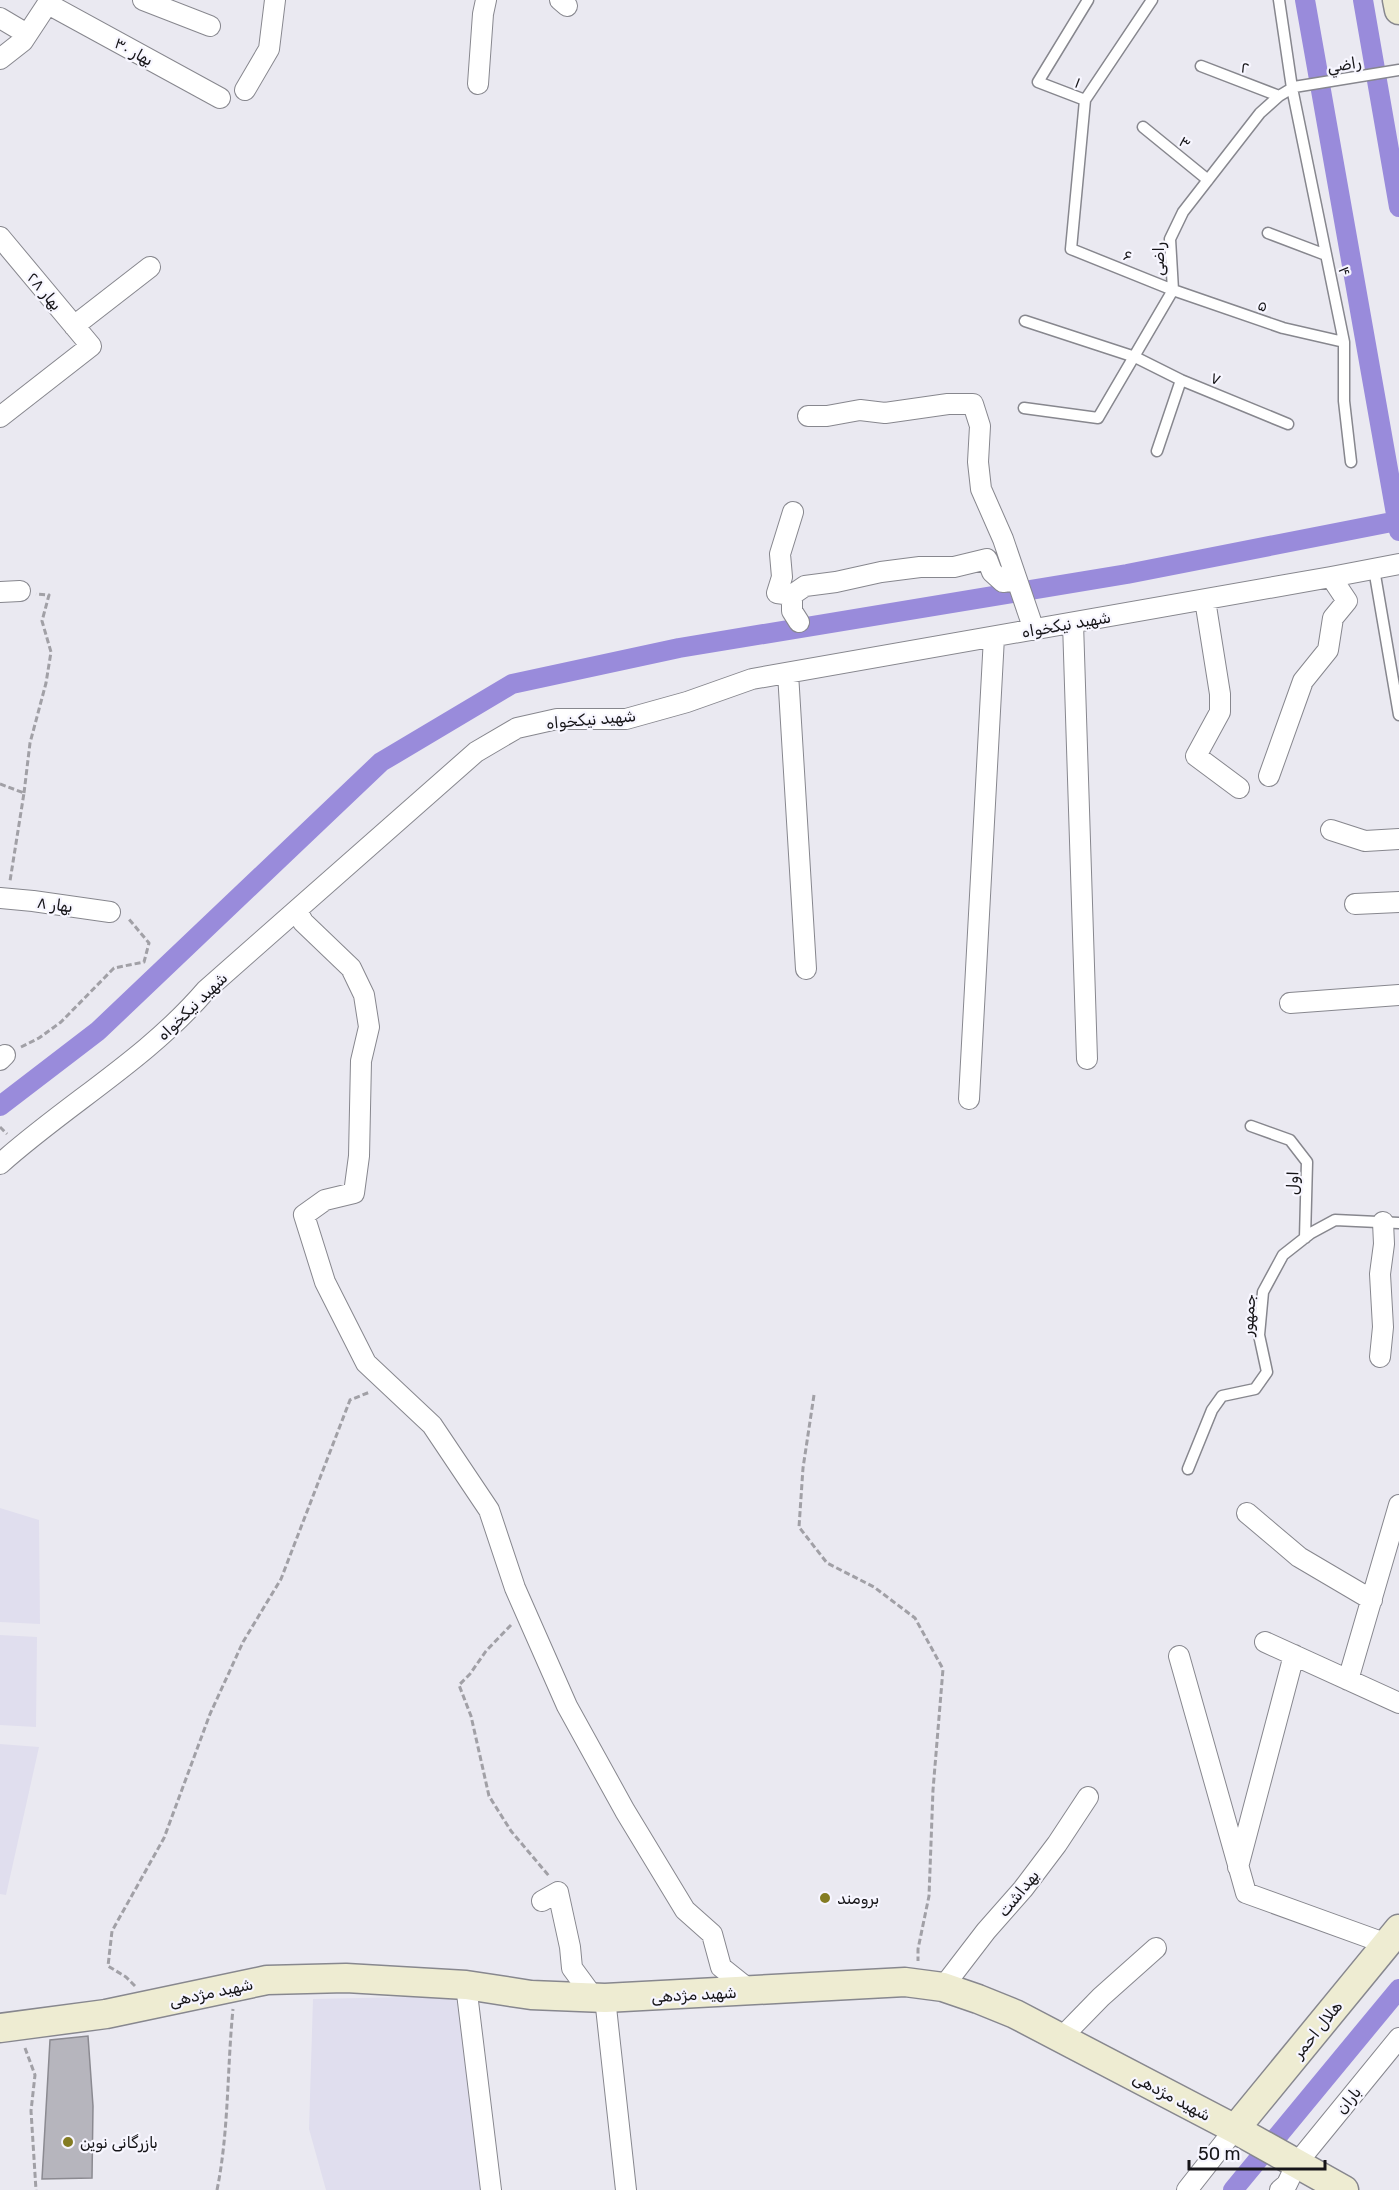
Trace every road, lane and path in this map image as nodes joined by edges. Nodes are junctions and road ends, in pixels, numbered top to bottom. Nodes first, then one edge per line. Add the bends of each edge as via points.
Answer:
1 (143, 0) edge
2 (275, 0) edge
3 (486, 0) edge
4 (1088, 0) edge
5 (1152, 0) edge
6 (1279, 0) edge
7 (1397, 0) edge
8 (49, 2) edge
9 (1399, 10) edge
10 (0, 18) edge
11 (210, 26) dead end
12 (27, 34) junction
13 (0, 59) edge
14 (1201, 66) dead end
15 (1399, 70) edge
16 (478, 84) dead end
17 (1293, 88) junction
18 (245, 90) dead end
19 (1279, 96) junction
20 (220, 98) dead end
21 (1085, 100) junction
22 (1143, 127) dead end
23 (1208, 180) junction
24 (1268, 233) dead end
25 (0, 237) edge
26 (1326, 255) junction
27 (150, 267) dead end
28 (1173, 290) junction
29 (1025, 321) dead end
30 (74, 326) junction
31 (1344, 342) junction
32 (1135, 357) junction
33 (1181, 380) junction
34 (1024, 408) dead end
35 (808, 416) dead end
36 (0, 417) edge
37 (1288, 424) dead end
38 (1156, 451) dead end
39 (1351, 462) dead end
40 (794, 512) dead end
41 (1399, 564) edge
42 (1374, 569) junction
43 (1331, 578) junction
44 (1020, 588) junction
45 (20, 591) joint
46 (0, 592) edge
47 (792, 595) junction
48 (1205, 600) junction
49 (799, 622) dead end
50 (1073, 623) junction
51 (1034, 630) junction
52 (994, 637) junction
53 (788, 673) junction
54 (1399, 715) edge
55 (1269, 776) dead end
56 (0, 784) edge
57 (1239, 788) dead end
58 (24, 793) junction
59 (1331, 830) dead end
60 (1399, 839) edge
61 (7, 899) edge
62 (1399, 902) edge
63 (1355, 904) dead end
64 (297, 910) junction
65 (110, 912) joint
66 (806, 969) dead end
67 (1399, 995) edge
68 (1290, 1003) dead end
69 (3, 1057) edge
70 (1087, 1059) dead end
71 (969, 1099) dead end
72 (1251, 1126) dead end
73 (0, 1164) edge
74 (1391, 1223) edge
75 (1305, 1238) junction
76 (1380, 1357) dead end
77 (388, 1384) junction
78 (814, 1395) dead end
79 (1188, 1469) dead end
80 (1399, 1505) edge
81 (1248, 1513) dead end
82 (1372, 1600) junction
83 (524, 1610) junction
84 (1265, 1642) dead end
85 (1294, 1655) junction
86 (1179, 1656) dead end
87 (1348, 1680) junction
88 (1399, 1703) edge
89 (1088, 1797) dead end
90 (1238, 1867) junction
91 (550, 1897) joint
92 (1393, 1936) edge
93 (1156, 1948) dead end
94 (466, 1985) junction
95 (236, 1986) junction
96 (931, 1986) junction
97 (751, 1991) junction
98 (600, 1998) junction
99 (152, 2004) junction
100 (11, 2027) edge
101 (1061, 2038) junction
102 (1399, 2038) edge
103 (1235, 2129) junction
104 (1297, 2163) junction
105 (36, 2190) edge
106 (217, 2190) edge
107 (491, 2190) edge
108 (626, 2190) edge
109 (1187, 2190) edge
110 (1280, 2190) edge
111 (1344, 2190) edge

1 - 11 street
2 - 18 street via 269,50
3 - 16 street
4 - 21 lane, ۱ via 1038,82
5 - 21 lane, ۱
6 - 17 lane
7 - 9 main road
8 - 12 street
8 - 20 street, بهار ۳۰
10 - 12 street
12 - 13 street
14 - 19 lane, ۲
15 - 17 lane, راضي
17 - 19 lane, راضی
17 - 26 lane, ۴
19 - 23 lane, راضی
21 - 28 lane, ۶ via 1071,249
22 - 23 lane, ۳
23 - 28 lane, راضی via 1183,212 1170,239
24 - 26 lane
25 - 30 street, بهار ۲۸
26 - 31 lane, ۴
27 - 30 street
28 - 31 lane, ۵ via 1283,328
28 - 32 lane, راضی
29 - 32 lane, ۷
30 - 36 street, بهار ۲۸ via 90,346
31 - 39 lane, ۴ via 1344,400
32 - 33 lane, ۷
32 - 34 lane, راضی via 1098,418
33 - 37 lane, ۷
33 - 38 lane
35 - 44 street via 973,404 980,426 981,489
40 - 47 street via 780,554 782,577 777,593
41 - 42 street, شهید نیکخواه
42 - 43 street, شهید نیکخواه
42 - 54 lane
43 - 48 street, شهید نیکخواه
43 - 55 street via 1347,601 1333,618 1328,650 1303,681
44 - 47 street via 1003,582 992,572 987,559 954,567 920,567 805,586
44 - 51 street
45 - 46 street
45 - 58 path via 49,596 42,621 51,652 30,742
47 - 49 street via 792,611
48 - 50 street, شهید نیکخواه
48 - 57 street via 1220,712 1196,756
50 - 51 street, شهید نیکخواه
50 - 70 street
51 - 52 street, شهید نیکخواه
52 - 53 street, شهید نیکخواه
52 - 71 street
53 - 64 street, شهید نیکخواه via 752,679 626,719 557,719 517,728 476,752
53 - 66 street
56 - 58 path
58 - 61 path
59 - 60 street via 1365,841
61 - 65 street, بهار ۸
62 - 63 street
64 - 73 street, شهید نیکخواه via 144,1051
64 - 77 street via 303,922 351,968 364,995 369,1027 361,1061 359,1156 354,1192 325,1200 304,1215 325,1282 366,1363
65 - 69 path via 130,919 149,943 144,962 114,968 61,1022
67 - 68 street
72 - 75 lane, اول via 1290,1140 1307,1162
74 - 75 lane, جمهور via 1335,1220
74 - 76 street via 1380,1274
75 - 79 lane, جمهور via 1283,1255 1263,1292 1259,1335 1267,1372 1255,1389 1222,1396 1212,1410
77 - 83 street via 432,1425 489,1510
77 - 99 path via 350,1400 281,1579 243,1642 210,1714 164,1838 112,1931 108,1966 126,1977
78 - 96 path via 799,1527 827,1563 874,1587 915,1618 943,1669 929,1896 918,1949
80 - 82 street
81 - 82 street via 1299,1557
82 - 87 street
83 - 91 path via 459,1684 471,1716 489,1796 511,1831 549,1875
83 - 97 street via 567,1706 625,1811 685,1910 711,1934 721,1967
84 - 85 street
85 - 87 street
85 - 90 street
86 - 90 street
87 - 88 street
89 - 96 street, بهداشت via 1023,1889
90 - 92 street via 1246,1893
91 - 98 street via 570,1947 572,1968
92 - 103 main road, هلال احمر
93 - 101 street
94 - 95 main road, شهید مژدهی via 346,1978 267,1980
94 - 98 main road, شهید مژدهی via 531,1995
94 - 107 street
95 - 99 main road, شهید مژدهی
95 - 106 path
96 - 97 main road, شهید مژدهی via 905,1982
96 - 101 main road, شهید مژدهی via 997,2007
97 - 98 main road, شهید مژدهی
98 - 108 street
99 - 100 main road, شهید مژدهی
100 - 105 path via 36,2075 31,2111
101 - 103 main road, شهید مژدهی
102 - 104 street, باران
103 - 104 main road, شهید مژدهی
103 - 109 street
104 - 110 street, باران
104 - 111 main road, شهید مژدهی

